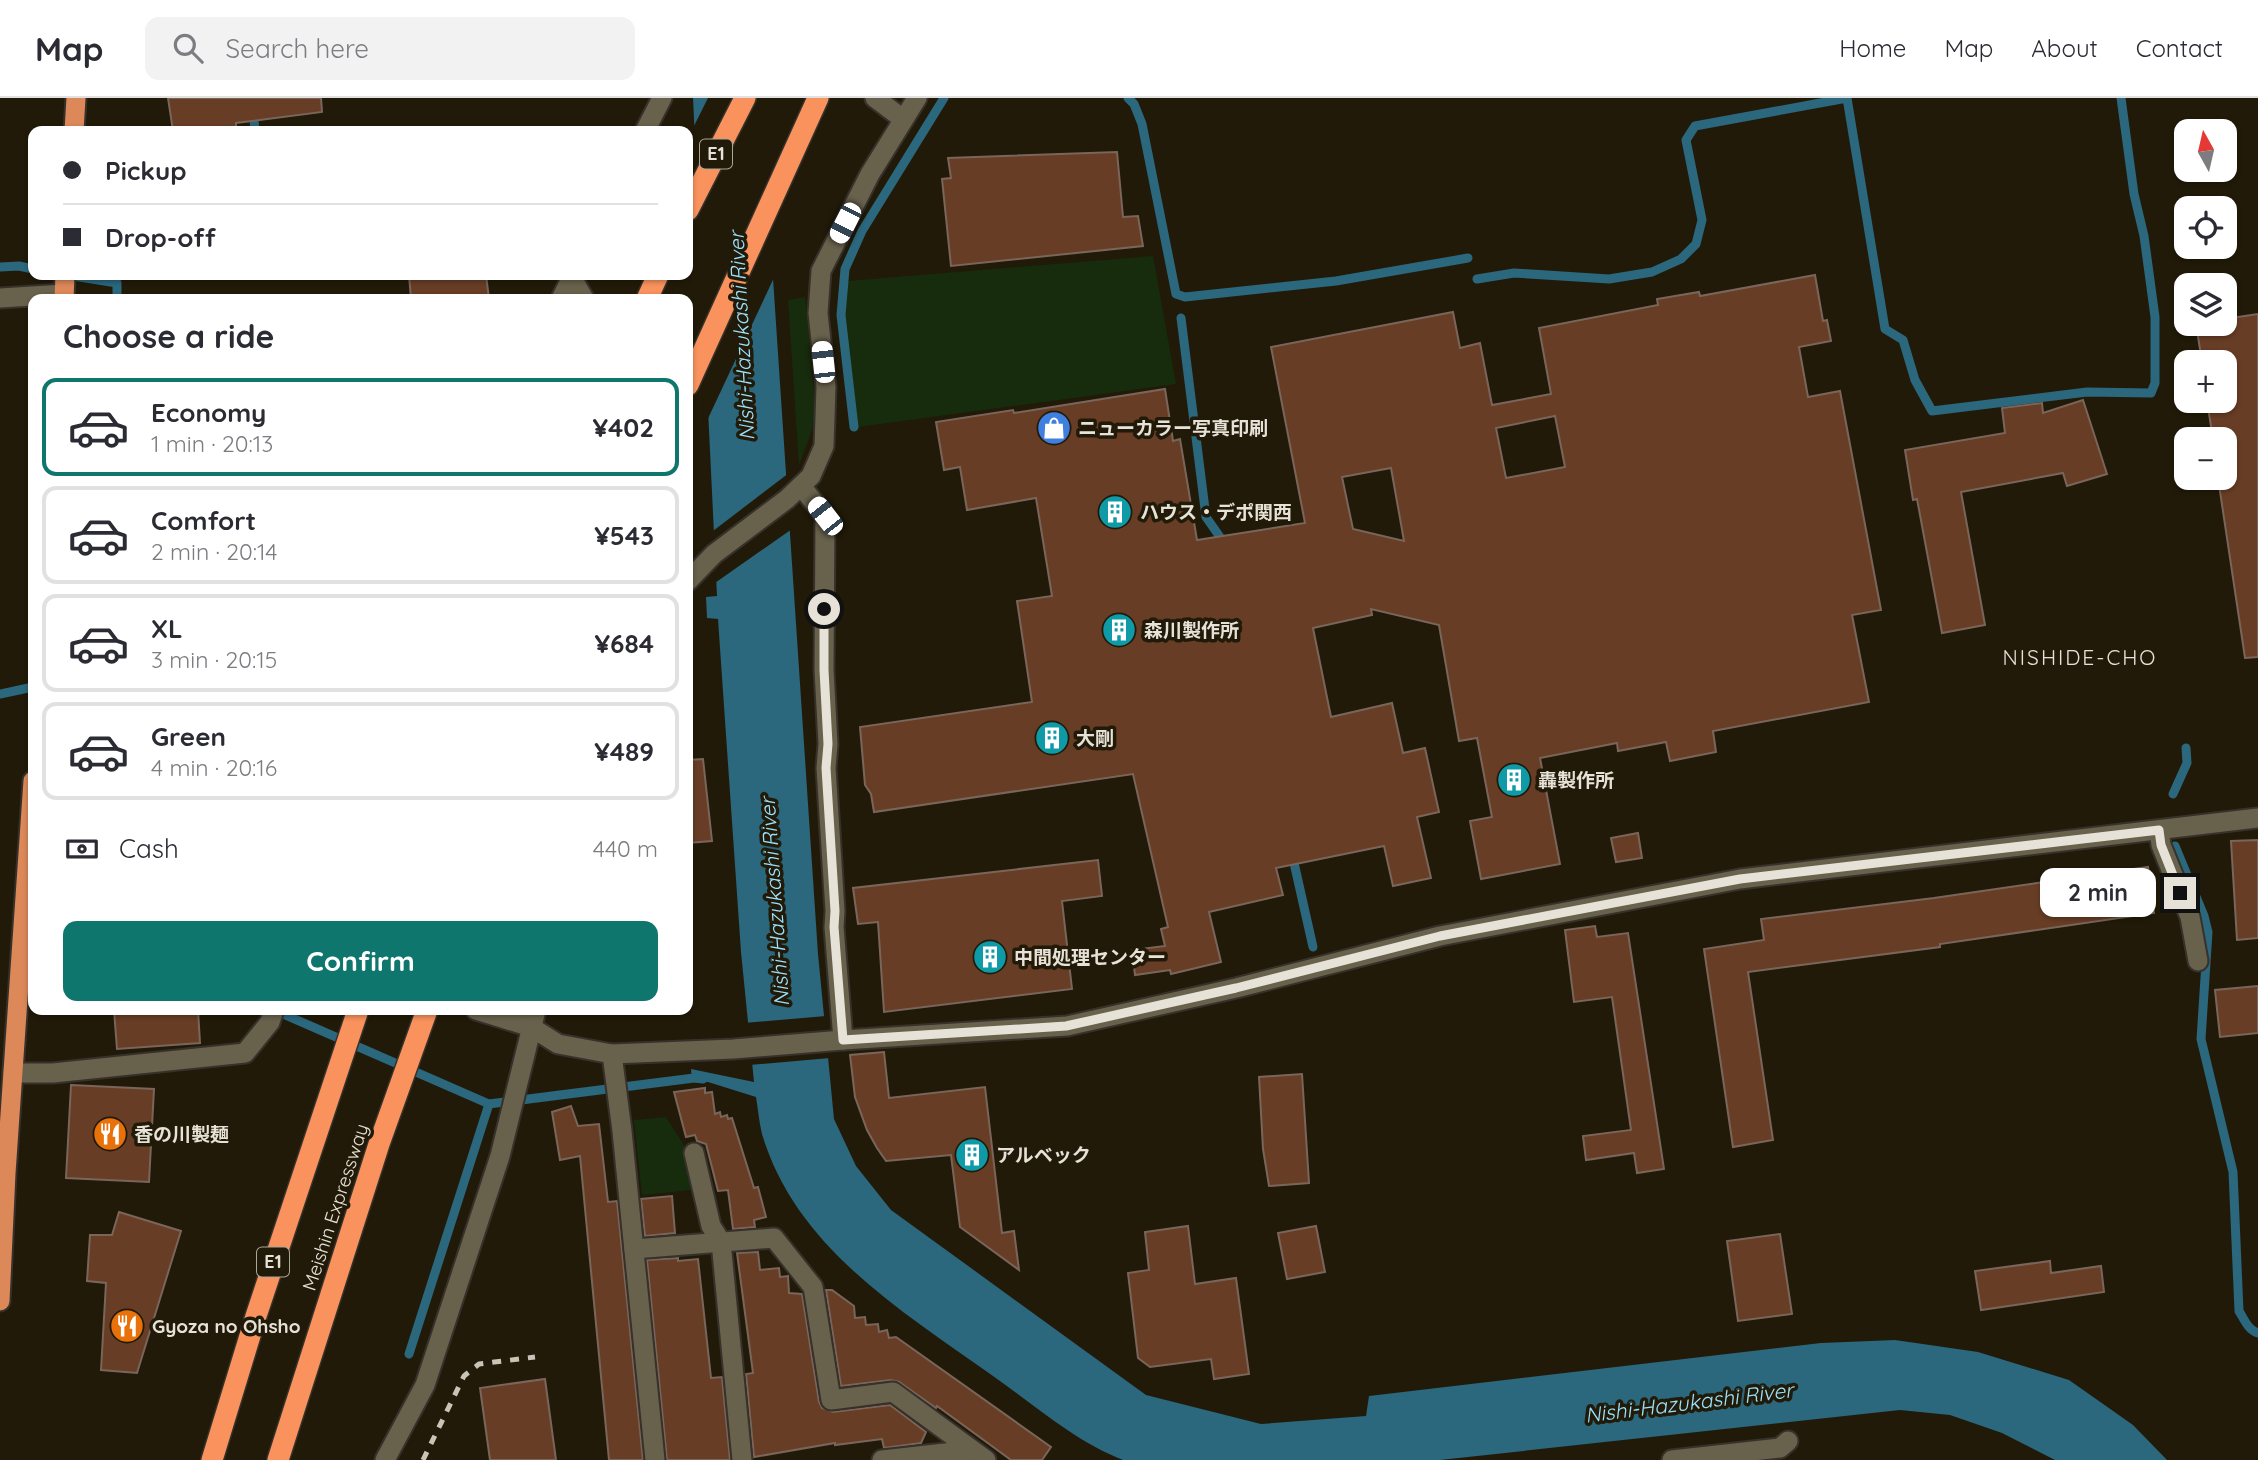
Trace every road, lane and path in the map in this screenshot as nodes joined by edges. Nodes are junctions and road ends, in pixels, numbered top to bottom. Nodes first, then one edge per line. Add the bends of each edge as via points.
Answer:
1 (76, 98) edge
2 (662, 98) edge
3 (745, 98) edge
4 (818, 98) edge
5 (875, 98) edge
6 (917, 98) edge
7 (903, 119) junction
8 (74, 126) edge
9 (648, 126) edge
10 (693, 200) edge
11 (64, 289) edge
12 (28, 294) edge
13 (28, 294) edge
14 (0, 298) edge
15 (693, 373) edge
16 (794, 493) junction
17 (693, 576) edge
18 (2258, 818) edge
19 (2159, 830) junction
20 (28, 854) edge
21 (2199, 961) dead end
22 (356, 1015) edge
23 (512, 1015) edge
24 (272, 1016) edge
25 (534, 1018) edge
26 (424, 1019) edge
27 (843, 1040) junction
28 (613, 1063) junction
29 (13, 1073) junction
30 (694, 1153) dead end
31 (3, 1173) edge
32 (721, 1242) junction
33 (634, 1249) junction
34 (0, 1300) edge
35 (1788, 1441) dead end
36 (979, 1455) edge
37 (1720, 1457) edge
38 (212, 1460) edge
39 (278, 1460) edge
40 (385, 1460) edge
41 (655, 1460) edge
42 (742, 1460) edge
43 (882, 1460) edge
44 (1672, 1460) edge

1 - 8 highway
2 - 9 street
3 - 10 highway, E1
4 - 15 highway
5 - 7 street
6 - 7 street
7 - 16 street via 821,271 818,313 826,387 824,446 811,476
11 - 13 street
12 - 14 street
16 - 17 street via 714,554
16 - 27 street via 825,516 826,768
18 - 19 street
19 - 21 street via 2190,917
19 - 27 street via 1740,879 1440,936 1066,1026
20 - 29 highway
22 - 38 highway, E1
23 - 25 street
24 - 29 street via 246,1054
25 - 28 street via 558,1044
25 - 40 street via 500,1156 425,1385
26 - 39 highway, Meishin Expressway
27 - 28 street
28 - 33 street
29 - 31 highway
30 - 32 street via 711,1226
31 - 34 highway
32 - 33 street
32 - 36 street via 774,1238 813,1287 831,1400 894,1392
32 - 42 street
33 - 41 street
35 - 37 street via 1780,1448
36 - 43 street
37 - 44 street

